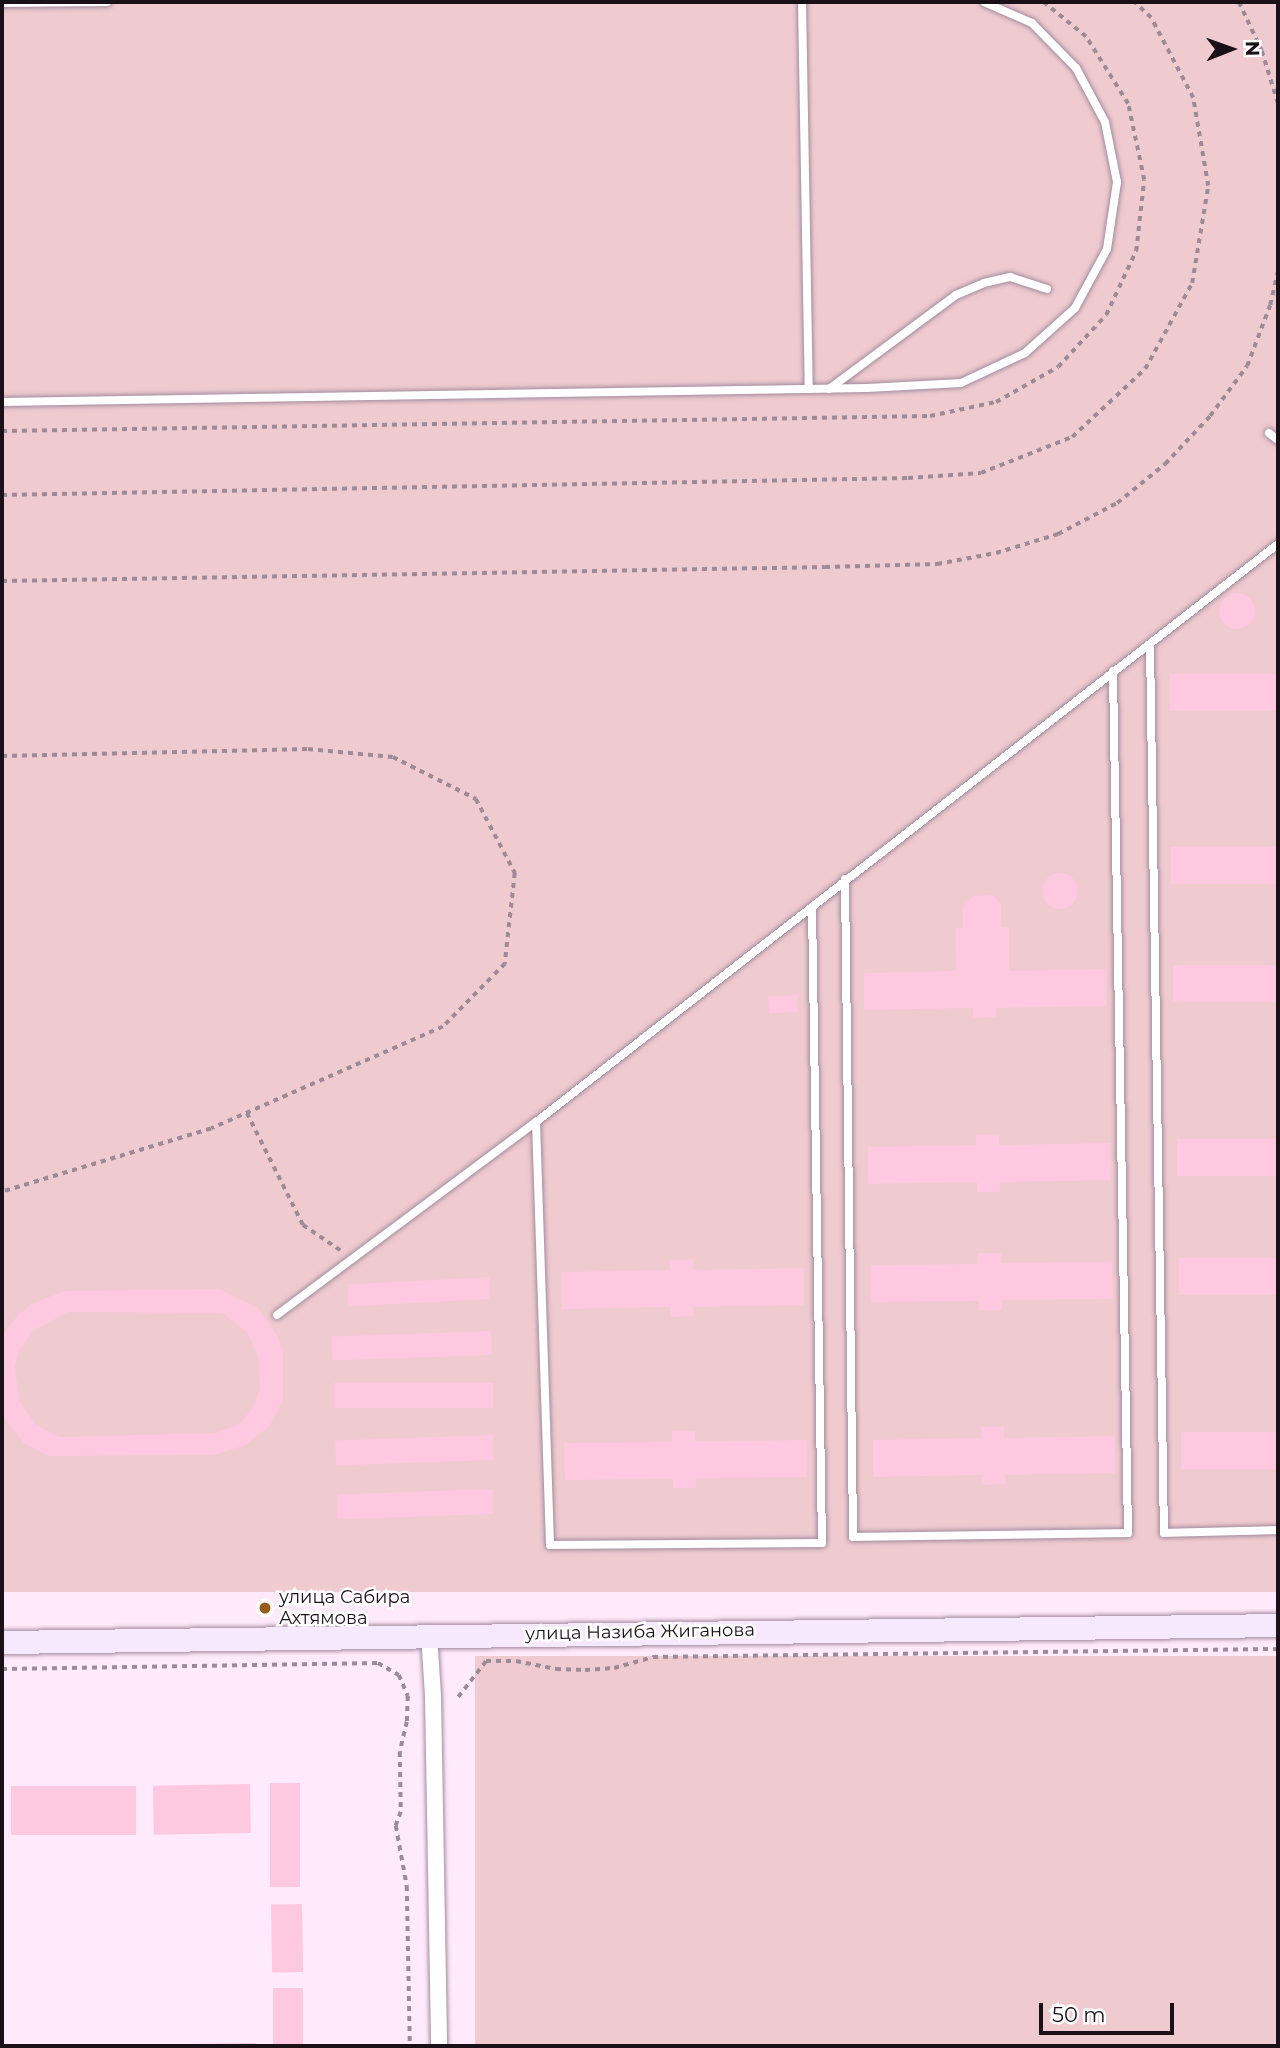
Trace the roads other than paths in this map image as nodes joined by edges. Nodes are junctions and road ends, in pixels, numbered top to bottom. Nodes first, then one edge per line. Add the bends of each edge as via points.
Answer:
1 (107, 2) edge
2 (802, 2) edge
3 (984, 2) edge
4 (2, 3) edge
5 (1047, 289) dead end
6 (809, 389) junction
7 (829, 389) junction
8 (2, 402) edge
9 (1269, 433) dead end
10 (1278, 440) edge
11 (1278, 544) edge
12 (1150, 645) junction
13 (1113, 671) junction
14 (845, 879) junction
15 (812, 908) junction
16 (536, 1122) junction
17 (277, 1315) dead end
18 (1278, 1530) edge
19 (1278, 1625) edge
20 (429, 1634) junction
21 (2, 1642) edge
22 (439, 2046) edge

1 - 4 lane
2 - 6 lane
3 - 7 lane via 1032,23 1076,68 1105,122 1117,182 1107,249 1075,308 1025,353 961,383
5 - 7 lane via 1010,277 956,295
6 - 7 lane
6 - 8 lane
9 - 10 lane
11 - 12 lane
12 - 13 lane
12 - 18 lane via 1164,1534
13 - 14 lane
13 - 14 lane via 1128,1533 853,1537
14 - 15 lane
15 - 16 lane
15 - 16 lane via 822,1543 550,1545
16 - 17 lane
19 - 20 street, улица Назиба Жиганова
20 - 21 street, улица Назиба Жиганова
20 - 22 street

